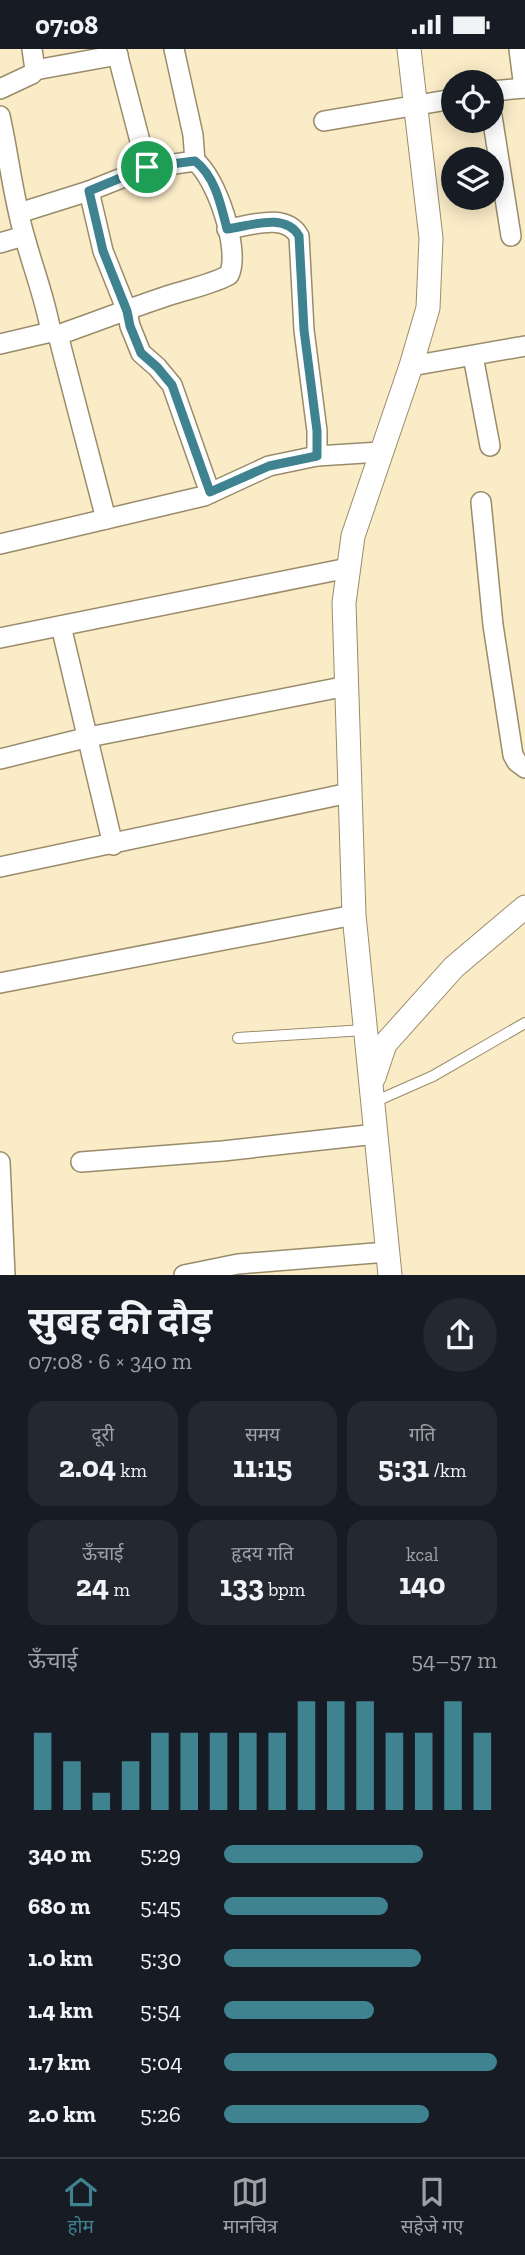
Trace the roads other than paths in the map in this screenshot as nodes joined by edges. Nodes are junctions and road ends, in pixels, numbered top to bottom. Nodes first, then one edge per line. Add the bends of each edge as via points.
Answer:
1 (32, 49) edge
2 (174, 49) edge
3 (410, 49) edge
4 (519, 49) edge
5 (117, 52) edge
6 (35, 70) junction
7 (524, 88) edge
8 (0, 89) edge
9 (504, 90) edge
10 (441, 101) edge
11 (416, 106) junction
12 (0, 116) edge
13 (324, 121) dead end
14 (495, 133) edge
15 (195, 161) junction
16 (147, 167) junction
17 (89, 191) junction
18 (19, 213) junction
19 (227, 229) junction
20 (24, 236) junction
21 (511, 236) dead end
22 (0, 243) edge
23 (127, 311) junction
24 (55, 334) junction
25 (0, 344) edge
26 (525, 346) edge
27 (473, 356) junction
28 (411, 366) junction
29 (490, 446) dead end
30 (380, 452) junction
31 (317, 456) junction
32 (210, 492) junction
33 (481, 502) dead end
34 (106, 519) junction
35 (0, 544) edge
36 (348, 568) junction
37 (61, 626) junction
38 (0, 638) edge
39 (347, 686) junction
40 (89, 737) junction
41 (0, 759) edge
42 (525, 768) edge
43 (349, 793) junction
44 (113, 845) junction
45 (0, 867) edge
46 (525, 907) edge
47 (354, 915) junction
48 (0, 983) edge
49 (525, 1023) edge
50 (366, 1030) junction
51 (238, 1038) dead end
52 (372, 1095) junction
53 (376, 1134) junction
54 (0, 1162) edge
55 (81, 1162) dead end
56 (387, 1252) junction
57 (5, 1275) edge
58 (184, 1275) edge
59 (390, 1275) edge

1 - 6 street
2 - 15 street
3 - 11 street
4 - 7 street
5 - 6 street
5 - 16 street
6 - 8 street
7 - 9 street
10 - 11 street
11 - 13 street
11 - 28 street via 431,238 428,308
12 - 18 street
14 - 21 street
15 - 16 street
15 - 19 street via 210,179
16 - 17 street
17 - 18 street
17 - 23 street via 106,262
18 - 20 street
19 - 23 street via 233,256 229,275
19 - 31 street via 280,222 299,236
20 - 22 street
20 - 24 street
23 - 24 street
23 - 32 street via 141,353 172,385
24 - 25 street
24 - 34 street
26 - 27 street
27 - 28 street
27 - 29 street
28 - 30 street
30 - 31 street
30 - 36 street via 353,536
31 - 32 street via 269,466
32 - 34 street
33 - 42 street via 513,755
34 - 35 street
36 - 37 street
36 - 39 street via 344,603
37 - 38 street
37 - 40 street
39 - 40 street
39 - 43 street
40 - 41 street
40 - 44 street
43 - 44 street
43 - 47 street
44 - 45 street
46 - 52 street via 454,967 385,1044
47 - 48 street
47 - 50 street
49 - 52 lane via 433,1076
50 - 51 lane
50 - 52 street
52 - 53 street
53 - 55 street
53 - 56 street
54 - 57 street
56 - 58 street via 238,1264
56 - 59 street

